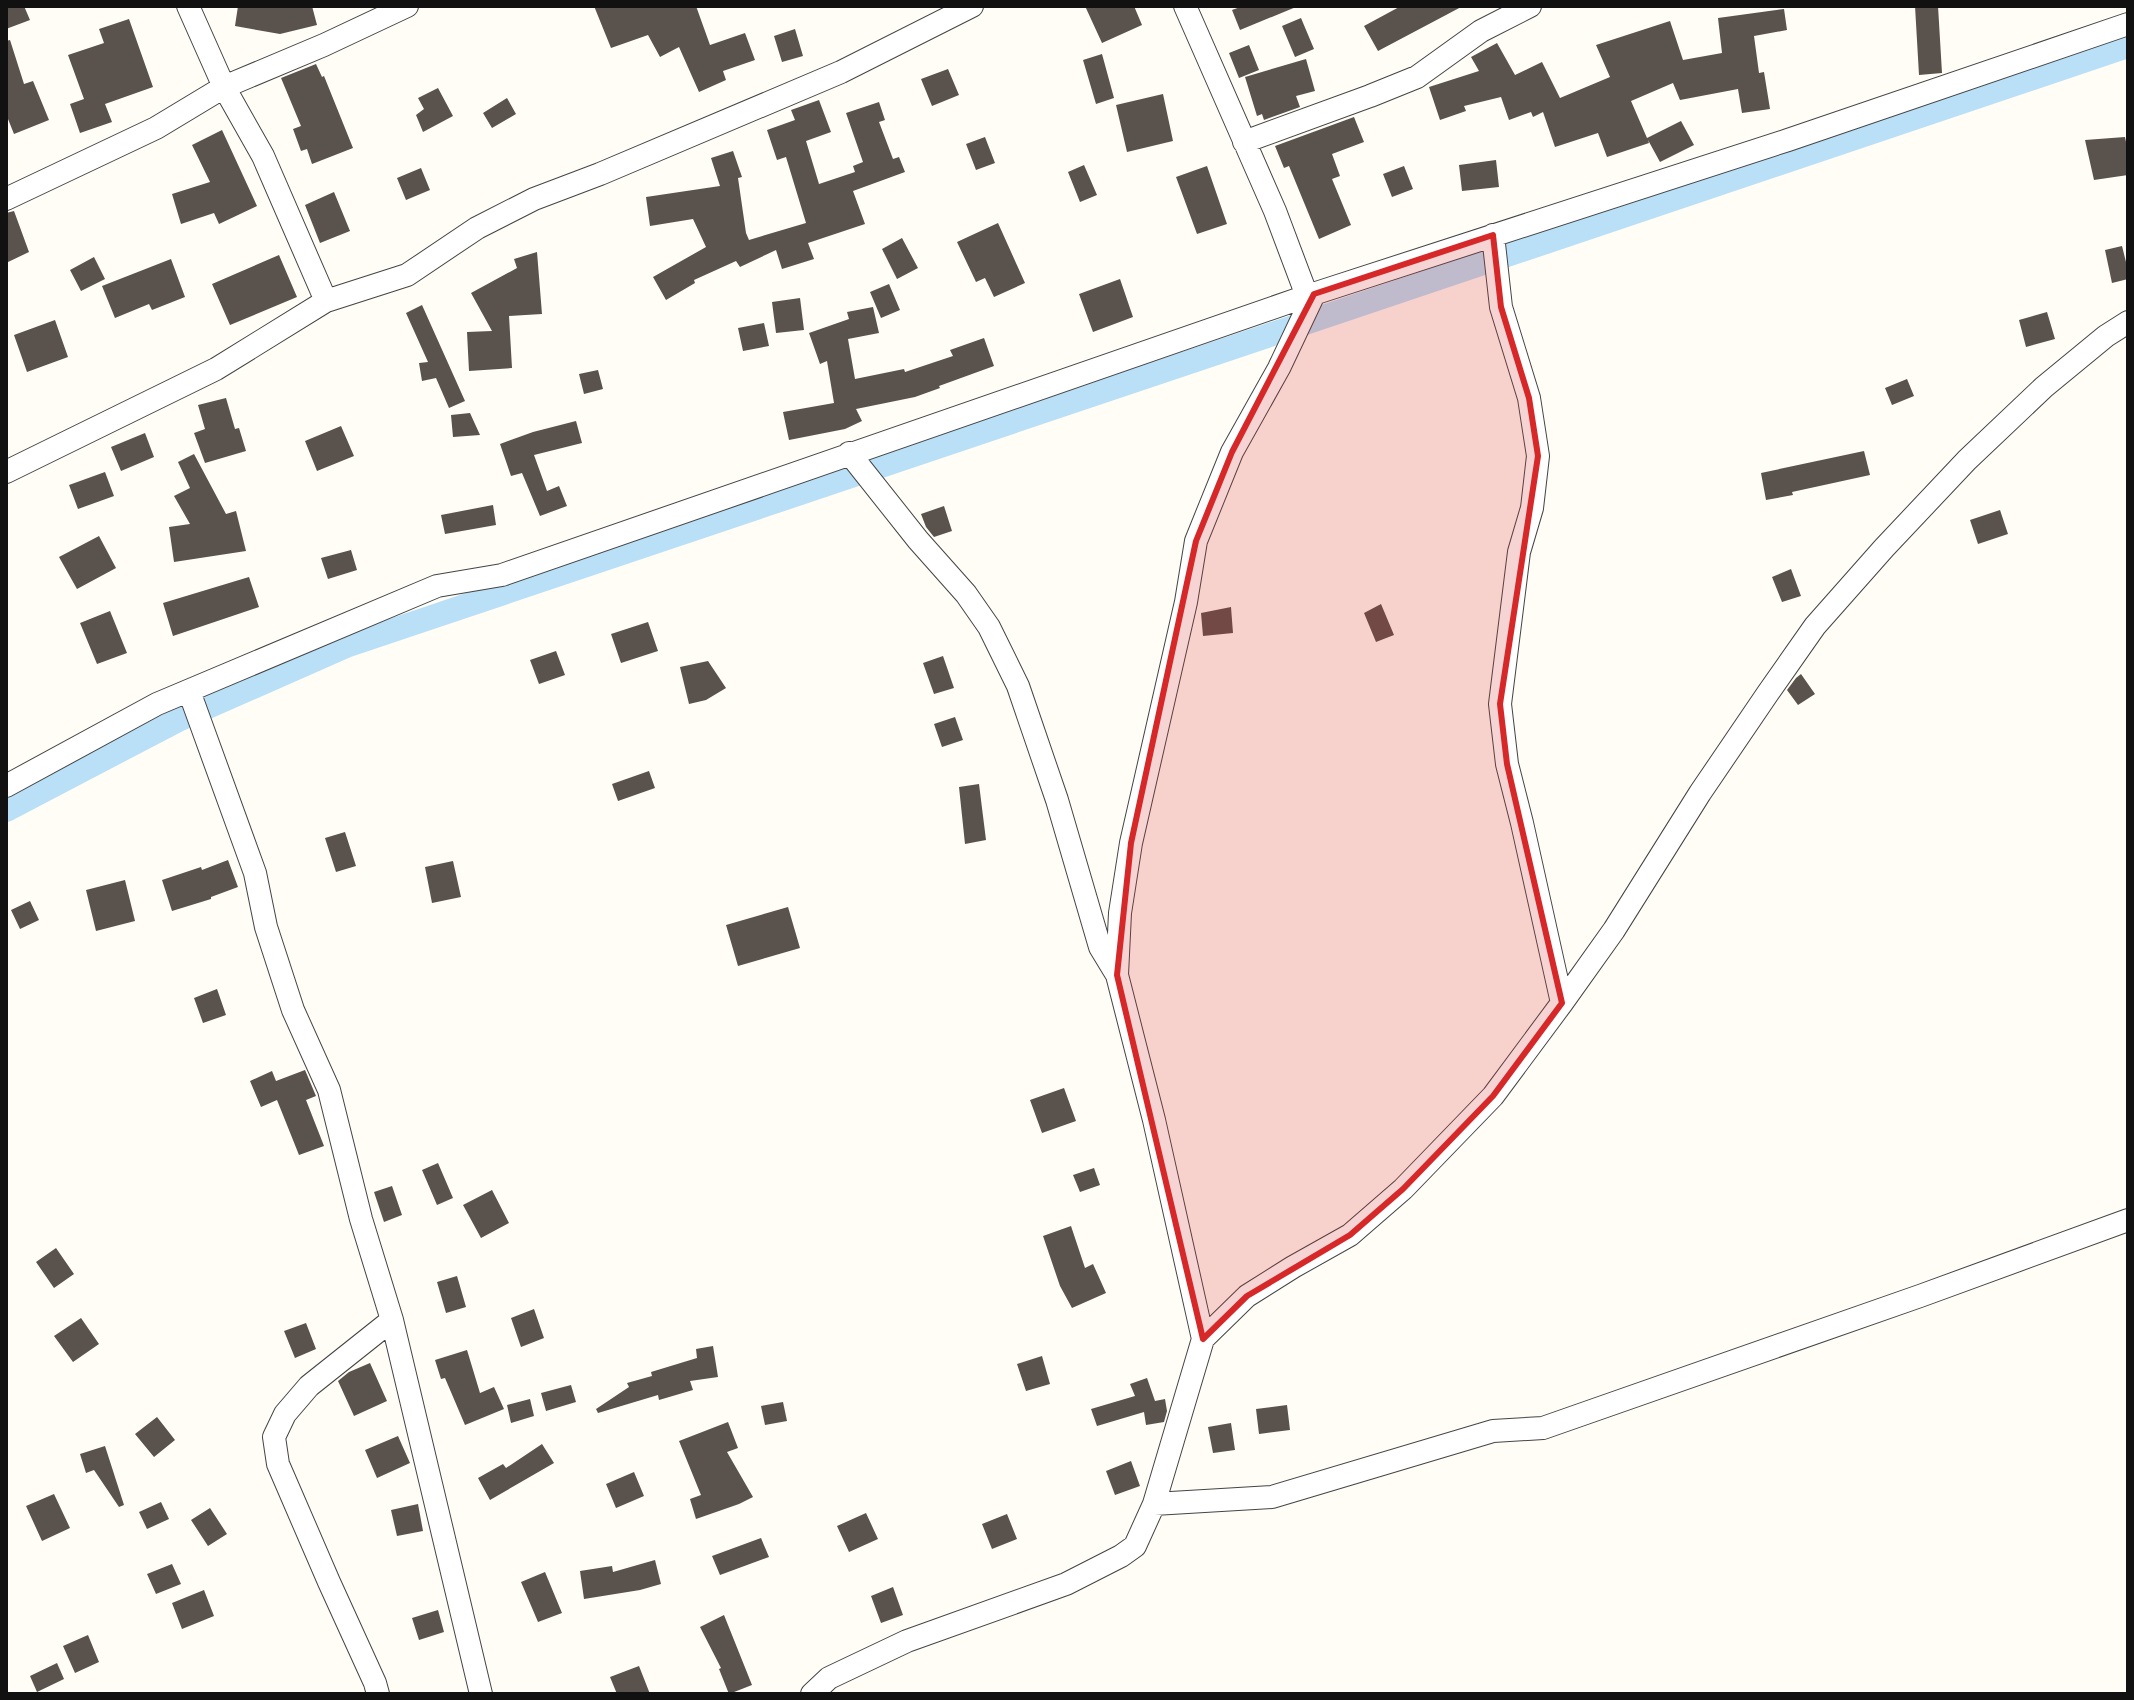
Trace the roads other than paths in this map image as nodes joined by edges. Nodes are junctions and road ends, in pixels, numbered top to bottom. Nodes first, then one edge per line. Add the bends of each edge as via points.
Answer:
1 (188, 6) edge
2 (407, 6) edge
3 (972, 6) edge
4 (1185, 6) edge
5 (1530, 6) edge
6 (2126, 30) edge
7 (224, 87) junction
8 (1244, 142) junction
9 (6, 199) edge
10 (1493, 235) junction
11 (1310, 295) junction
12 (326, 301) junction
13 (2128, 322) edge
14 (849, 453) junction
15 (6, 472) edge
16 (189, 691) junction
17 (6, 786) edge
18 (1117, 975) junction
19 (1562, 1003) junction
20 (2128, 1220) edge
21 (392, 1320) junction
22 (1203, 1339) junction
23 (1154, 1504) junction
24 (378, 1694) edge
25 (481, 1694) edge
26 (812, 1694) edge

1 - 7 street
2 - 7 street
3 - 12 street via 841,72 534,199 477,228 407,275
4 - 8 street
5 - 8 street via 1481,31 1417,77
6 - 10 street
7 - 9 street via 156,128
7 - 12 street via 263,156
8 - 11 street
10 - 11 street
10 - 19 street via 1501,307 1529,398 1538,456 1532,508 1519,552 1500,704 1507,764
11 - 14 street
11 - 18 street via 1279,368 1232,452 1196,541 1131,843
12 - 15 street via 216,369
13 - 19 street via 2044,387 1967,460 1815,626
14 - 16 street via 502,575 437,586
14 - 18 street via 989,627 1018,686 1100,947
16 - 17 street
16 - 21 street via 255,873 293,1010 329,1090
18 - 22 street
19 - 22 street via 1493,1096 1403,1189 1350,1235 1247,1296
20 - 23 street via 1543,1428 1493,1431 1272,1497
21 - 24 street via 309,1386 274,1437 278,1464
21 - 25 street
22 - 23 street
23 - 26 street via 1135,1546 1121,1556 1066,1584 907,1641 829,1678

